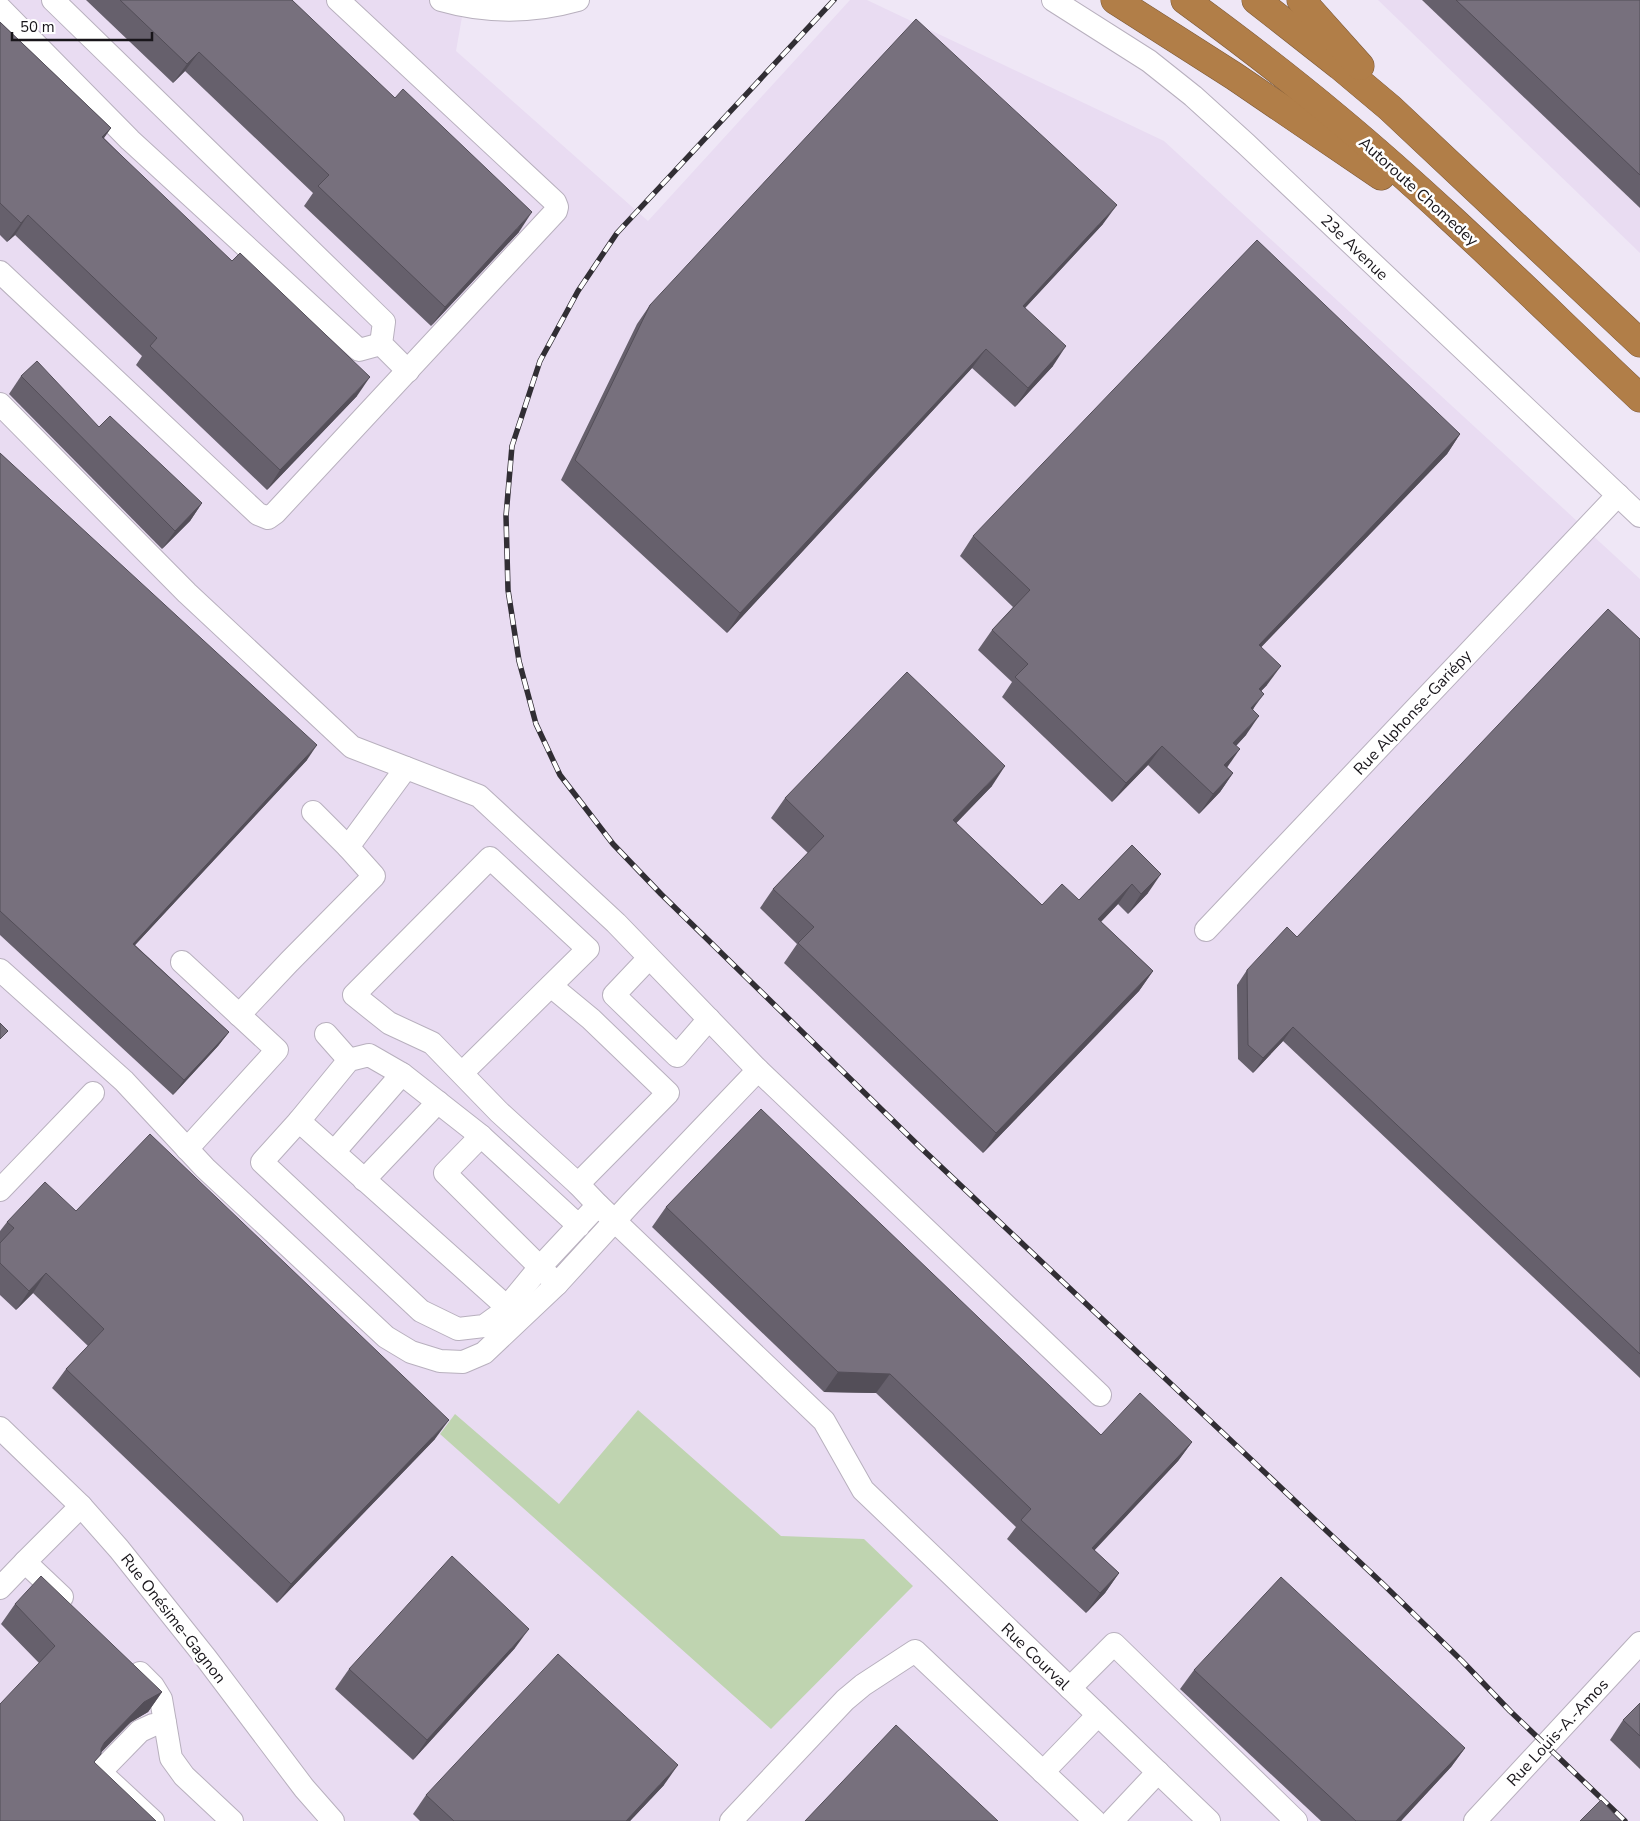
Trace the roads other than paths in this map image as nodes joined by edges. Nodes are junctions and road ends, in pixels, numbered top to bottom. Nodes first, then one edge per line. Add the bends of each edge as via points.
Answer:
1 (53, 0) edge
2 (338, 0) edge
3 (441, 0) edge
4 (578, 0) edge
5 (1053, 0) edge
6 (1115, 0) edge
7 (1185, 0) edge
8 (1256, 0) edge
9 (1301, 0) edge
10 (0, 8) edge
11 (1440, 154) junction
12 (1477, 243) junction
13 (0, 272) edge
14 (1640, 343) edge
15 (381, 344) junction
16 (408, 371) junction
17 (1640, 398) edge
18 (0, 404) edge
19 (1618, 495) junction
20 (1640, 516) edge
21 (406, 768) junction
22 (313, 812) dead end
23 (348, 847) junction
24 (1206, 930) dead end
25 (650, 958) junction
26 (182, 962) dead end
27 (0, 970) edge
28 (551, 986) junction
29 (240, 1015) junction
30 (709, 1019) junction
31 (326, 1034) dead end
32 (349, 1060) junction
33 (758, 1070) junction
34 (462, 1073) junction
35 (402, 1074) junction
36 (93, 1092) dead end
37 (438, 1102) junction
38 (299, 1121) junction
39 (481, 1136) junction
40 (187, 1149) junction
41 (334, 1152) junction
42 (364, 1180) junction
43 (578, 1184) junction
44 (0, 1190) edge
45 (598, 1205) junction
46 (614, 1221) junction
47 (579, 1226) junction
48 (540, 1268) junction
49 (558, 1284) junction
50 (507, 1307) junction
51 (489, 1335) junction
52 (1100, 1395) dead end
53 (0, 1428) edge
54 (81, 1506) junction
55 (25, 1562) junction
56 (0, 1588) edge
57 (79, 1614) edge
58 (1640, 1643) edge
59 (126, 1660) edge
60 (1070, 1688) junction
61 (1098, 1715) junction
62 (165, 1722) junction
63 (1043, 1772) junction
64 (1158, 1772) junction
65 (153, 1821) edge
66 (232, 1821) edge
67 (333, 1821) edge
68 (731, 1821) edge
69 (1095, 1821) edge
70 (1112, 1821) edge
71 (1209, 1821) edge
72 (1296, 1821) edge
73 (1475, 1821) edge

1 - 15 street via 384,322
2 - 16 street via 557,207
3 - 4 street via 476,8 513,10 545,8
5 - 19 street, 23e Avenue via 1150,61 1193,96
6 - 12 highway via 1286,111
7 - 12 highway, Autoroute Chomedey via 1339,119
8 - 11 highway via 1364,85
9 - 11 highway
10 - 15 street via 130,140 360,350
11 - 14 highway
12 - 17 highway, Autoroute Chomedey
13 - 16 street via 258,514 268,518
15 - 16 street
18 - 21 street via 187,593 352,747
19 - 20 street, 23e Avenue
19 - 24 street, Rue Alphonse-Gariépy
21 - 23 street
21 - 25 street via 479,796
22 - 23 street
23 - 29 street via 374,876
25 - 30 street
25 - 30 street via 614,995 677,1056
26 - 29 street
27 - 40 street via 124,1081
28 - 34 street
28 - 34 street, Rue Courval via 588,949 490,858 354,995 389,1023 432,1043
28 - 43 street via 668,1094
29 - 40 street via 277,1050
30 - 33 street
31 - 32 street
32 - 35 street via 369,1056
32 - 38 street
33 - 46 street
33 - 52 street
34 - 43 street, Rue Courval via 498,1112
35 - 37 street
35 - 41 street
36 - 44 street
37 - 39 street
37 - 42 street
38 - 41 street
38 - 51 street via 262,1162 421,1311 458,1329
39 - 47 street
39 - 48 street via 445,1172
40 - 51 street via 386,1336 411,1352 440,1361 463,1362 484,1353
41 - 42 street
42 - 50 street
43 - 45 street, Rue Courval
45 - 46 street, Rue Courval
45 - 47 street
46 - 49 street
46 - 60 street, Rue Courval via 824,1421 863,1490
47 - 48 street
48 - 49 street
48 - 50 street
49 - 51 street
50 - 51 street
53 - 54 street, Rue Onésime-Gagnon
54 - 55 street
54 - 67 street, Rue Onésime-Gagnon via 142,1577
55 - 56 street
55 - 57 street
58 - 73 street, Rue Louis-A.-Amos
59 - 62 street via 158,1693
60 - 61 street, Rue Courval
60 - 72 street via 1114,1644
61 - 63 street
61 - 64 street, Rue Courval
62 - 65 street via 140,1731 100,1772
62 - 66 street via 168,1748 177,1767
63 - 68 street via 915,1651 863,1684
63 - 69 street
64 - 70 street
64 - 71 street, Rue Courval

